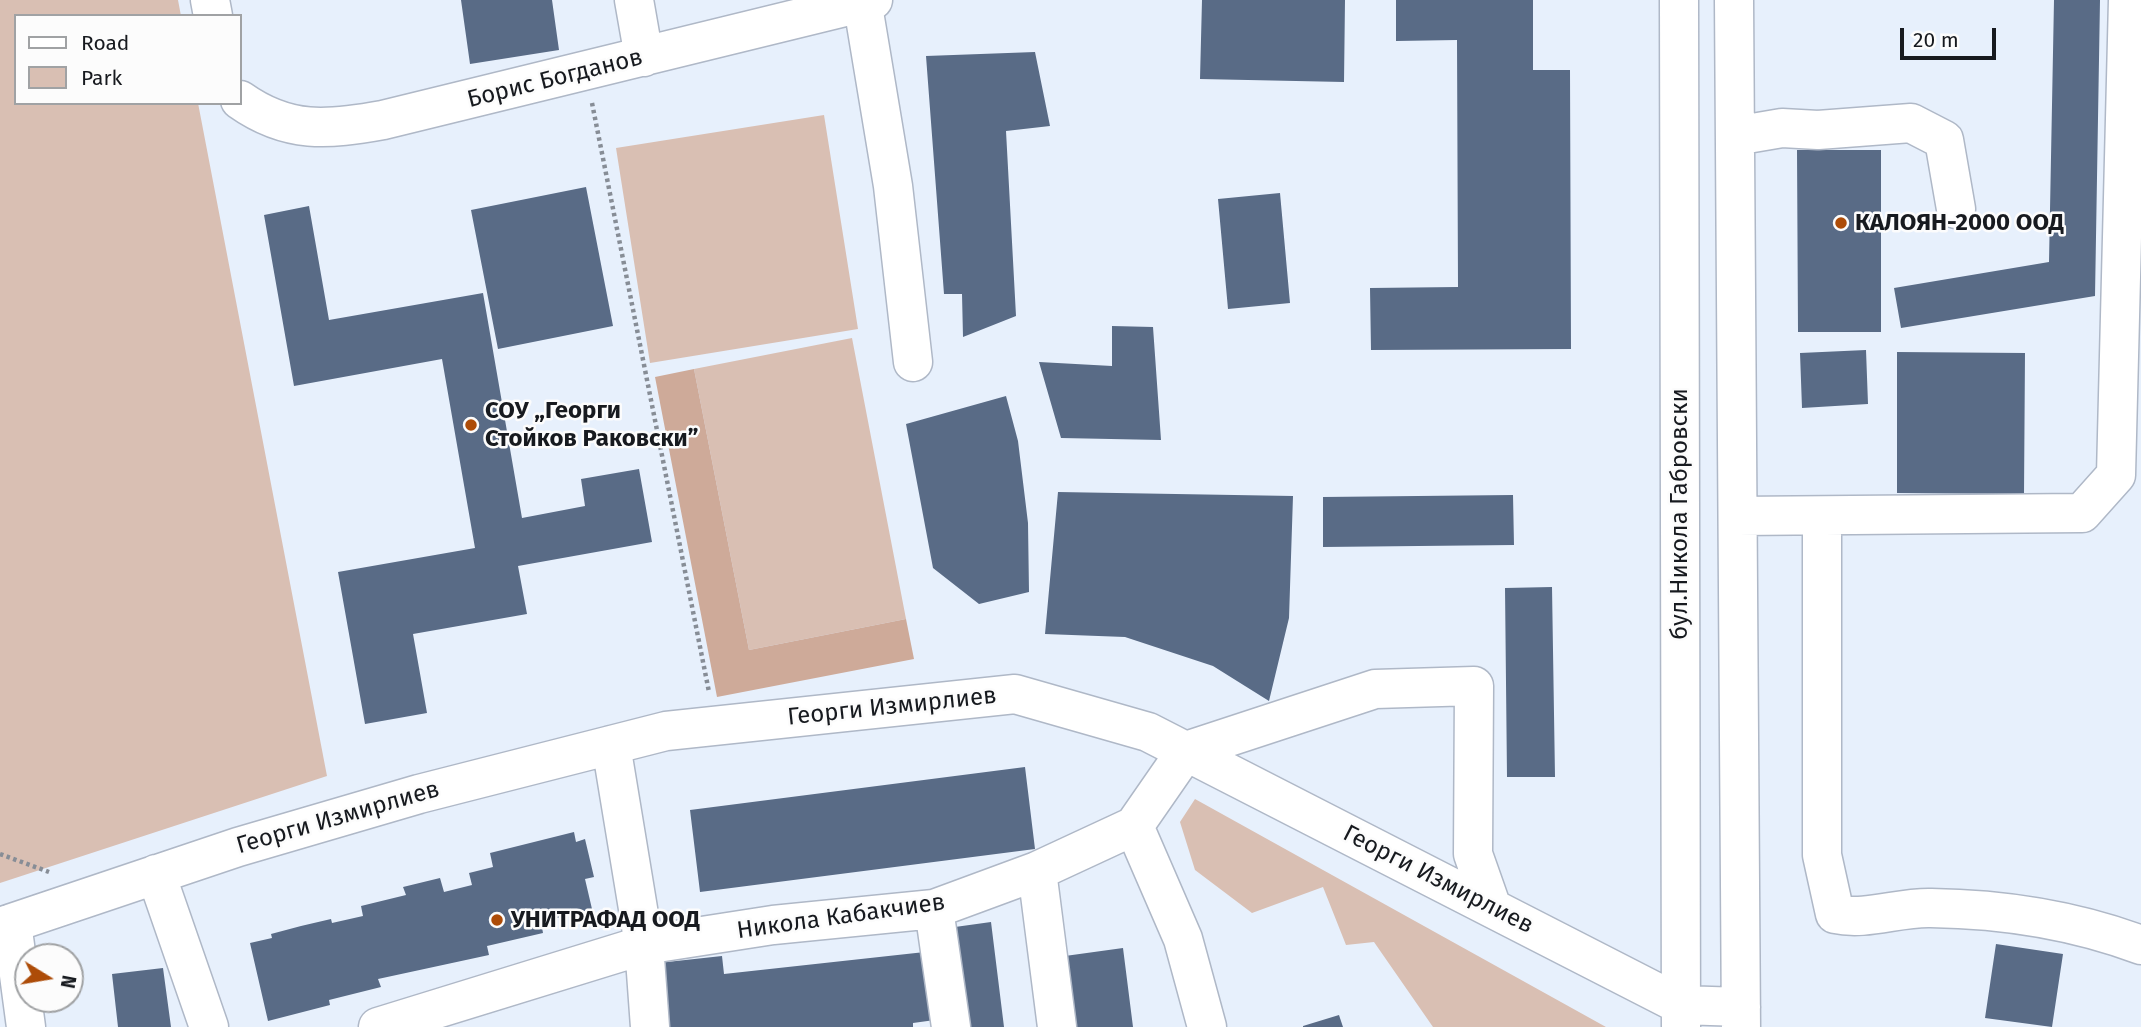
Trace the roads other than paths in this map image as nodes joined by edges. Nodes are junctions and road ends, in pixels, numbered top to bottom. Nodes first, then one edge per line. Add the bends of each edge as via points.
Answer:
1 (634, 0) edge
2 (1679, 0) edge
3 (1734, 0) edge
4 (2128, 0) edge
5 (866, 1) edge
6 (644, 57) junction
7 (242, 101) edge
8 (1735, 136) junction
9 (1956, 209) dead end
10 (914, 362) dead end
11 (1738, 516) junction
12 (1822, 516) junction
13 (611, 745) junction
14 (1186, 751) junction
15 (1134, 826) junction
16 (1037, 871) junction
17 (156, 874) junction
18 (1492, 908) junction
19 (934, 909) junction
20 (6, 925) edge
21 (644, 945) junction
22 (2141, 945) edge
23 (447, 1016) edge
24 (1681, 1016) edge
25 (1741, 1017) edge
26 (26, 1027) edge
27 (209, 1027) edge
28 (378, 1027) edge
29 (650, 1027) edge
30 (951, 1027) edge
31 (1057, 1027) edge
32 (1207, 1027) edge

1 - 6 street
2 - 24 street, бул.Никола Габровски
3 - 8 street
4 - 12 street via 2116,475 2082,513
5 - 6 street, Борис Богданов
5 - 10 street
6 - 7 street, Борис Богданов via 343,127 290,126
8 - 9 street via 1782,128 1912,123 1944,140
8 - 11 street
11 - 12 street
11 - 25 street
12 - 22 street via 1822,855 1835,914 1853,918 1927,908 2004,912 2103,931
13 - 14 street, Георги Измирлиев via 666,731 1015,694 1148,732
13 - 17 street, Георги Измирлиев via 419,793
13 - 21 street
14 - 15 street
14 - 18 street, Георги Измирлиев
14 - 18 street via 1375,690 1474,686 1473,854
15 - 16 street, Никола Кабакчиев
15 - 32 street via 1183,939
16 - 19 street, Никола Кабакчиев
16 - 31 street
17 - 20 street, Георги Измирлиев
17 - 27 street
18 - 24 street, Георги Измирлиев
19 - 21 street, Никола Кабакчиев via 773,925
19 - 30 street
20 - 26 street
21 - 23 street, Никола Кабакчиев
21 - 29 street
23 - 28 street, Никола Кабакчиев
24 - 25 street, Георги Измирлиев

